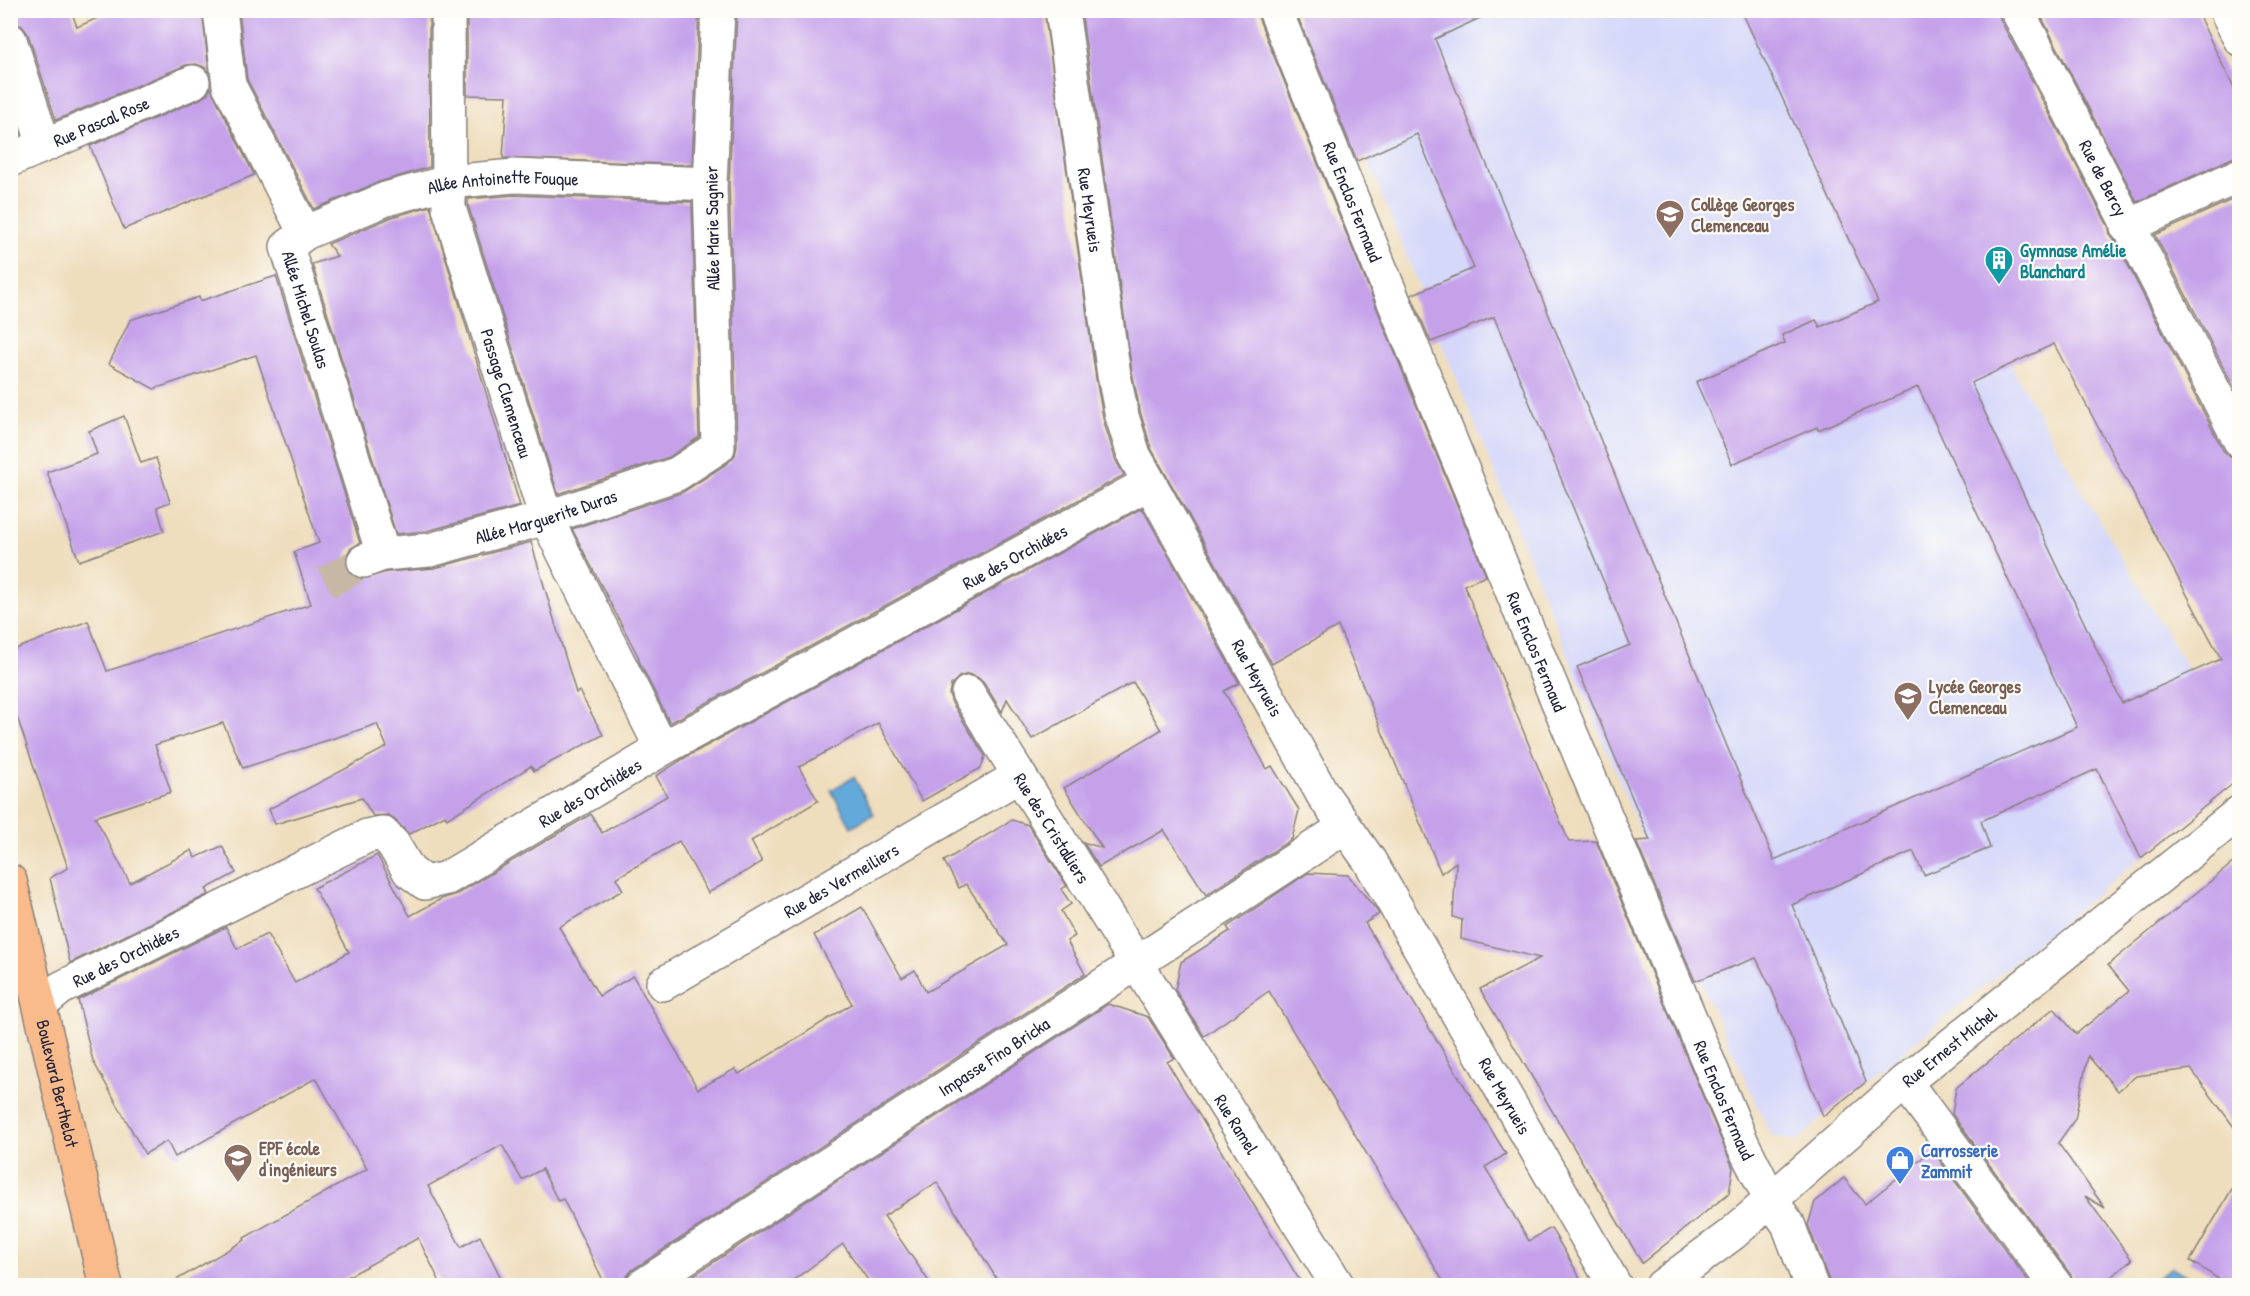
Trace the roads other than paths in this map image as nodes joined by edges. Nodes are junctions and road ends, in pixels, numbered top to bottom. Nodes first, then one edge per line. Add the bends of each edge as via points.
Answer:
1 (220, 10) edge
2 (448, 10) edge
3 (718, 10) edge
4 (1062, 10) edge
5 (1275, 10) edge
6 (2017, 10) edge
7 (2226, 10) edge
8 (2240, 39) edge
9 (10, 40) edge
10 (192, 82) dead end
11 (44, 146) junction
12 (10, 160) edge
13 (2240, 175) edge
14 (448, 182) junction
15 (710, 184) junction
16 (2127, 227) junction
17 (305, 233) junction
18 (2240, 441) edge
19 (718, 447) joint
20 (1149, 483) junction
21 (546, 518) junction
22 (373, 557) joint
23 (968, 693) dead end
24 (662, 749) junction
25 (1019, 776) junction
26 (2240, 812) edge
27 (1345, 828) junction
28 (10, 881) edge
29 (1135, 963) junction
30 (663, 984) dead end
31 (40, 1005) junction
32 (1905, 1082) junction
33 (1772, 1200) junction
34 (106, 1286) edge
35 (642, 1286) edge
36 (1338, 1286) edge
37 (1615, 1286) edge
38 (1662, 1286) edge
39 (1811, 1286) edge
40 (2056, 1286) edge

1 - 17 street, Allée Michel Soulas via 229,85
2 - 14 street, Passage Clemenceau
3 - 15 street, Allée Marie Sagnier
4 - 20 street, Rue Meyrueis via 1120,406 1134,455
5 - 33 street, Rue Enclos Fermaud via 1743,1145
6 - 16 street, Rue de Bercy
7 - 8 street
9 - 11 street
10 - 11 street, Rue Pascal Rose
11 - 12 street, Rue Pascal Rose
13 - 16 street
14 - 15 street, Allée Antoinette Fouque via 514,176
14 - 17 street, Allée Antoinette Fouque via 386,199
14 - 21 street, Passage Clemenceau via 449,208
15 - 19 street, Allée Marie Sagnier
16 - 18 street, Rue de Bercy
17 - 22 street, Allée Michel Soulas via 287,248
19 - 21 street, Allée Marguerite Duras via 677,474
20 - 24 street, Rue des Orchidées
20 - 27 street, Rue Meyrueis
21 - 22 street, Allée Marguerite Duras via 430,550
21 - 24 street, Passage Clemenceau
23 - 25 street, Rue des Cristalliers
24 - 31 street, Rue des Orchidées via 447,878 425,883 409,871 382,833 367,836 61,988
25 - 29 street, Rue des Cristalliers
25 - 30 street, Rue des Vermeiliers
26 - 32 street, Rue Ernest Michel
27 - 29 street, Impasse Fino Bricka
27 - 37 street, Rue Meyrueis via 1369,860
28 - 31 main road, Boulevard Berthelot
29 - 35 street, Impasse Fino Bricka
29 - 36 street, Rue Ramel
31 - 34 main road, Boulevard Berthelot
32 - 33 street, Rue Ernest Michel
32 - 40 street
33 - 38 street, Rue Ernest Michel
33 - 39 street, Rue Enclos Fermaud via 1788,1224

